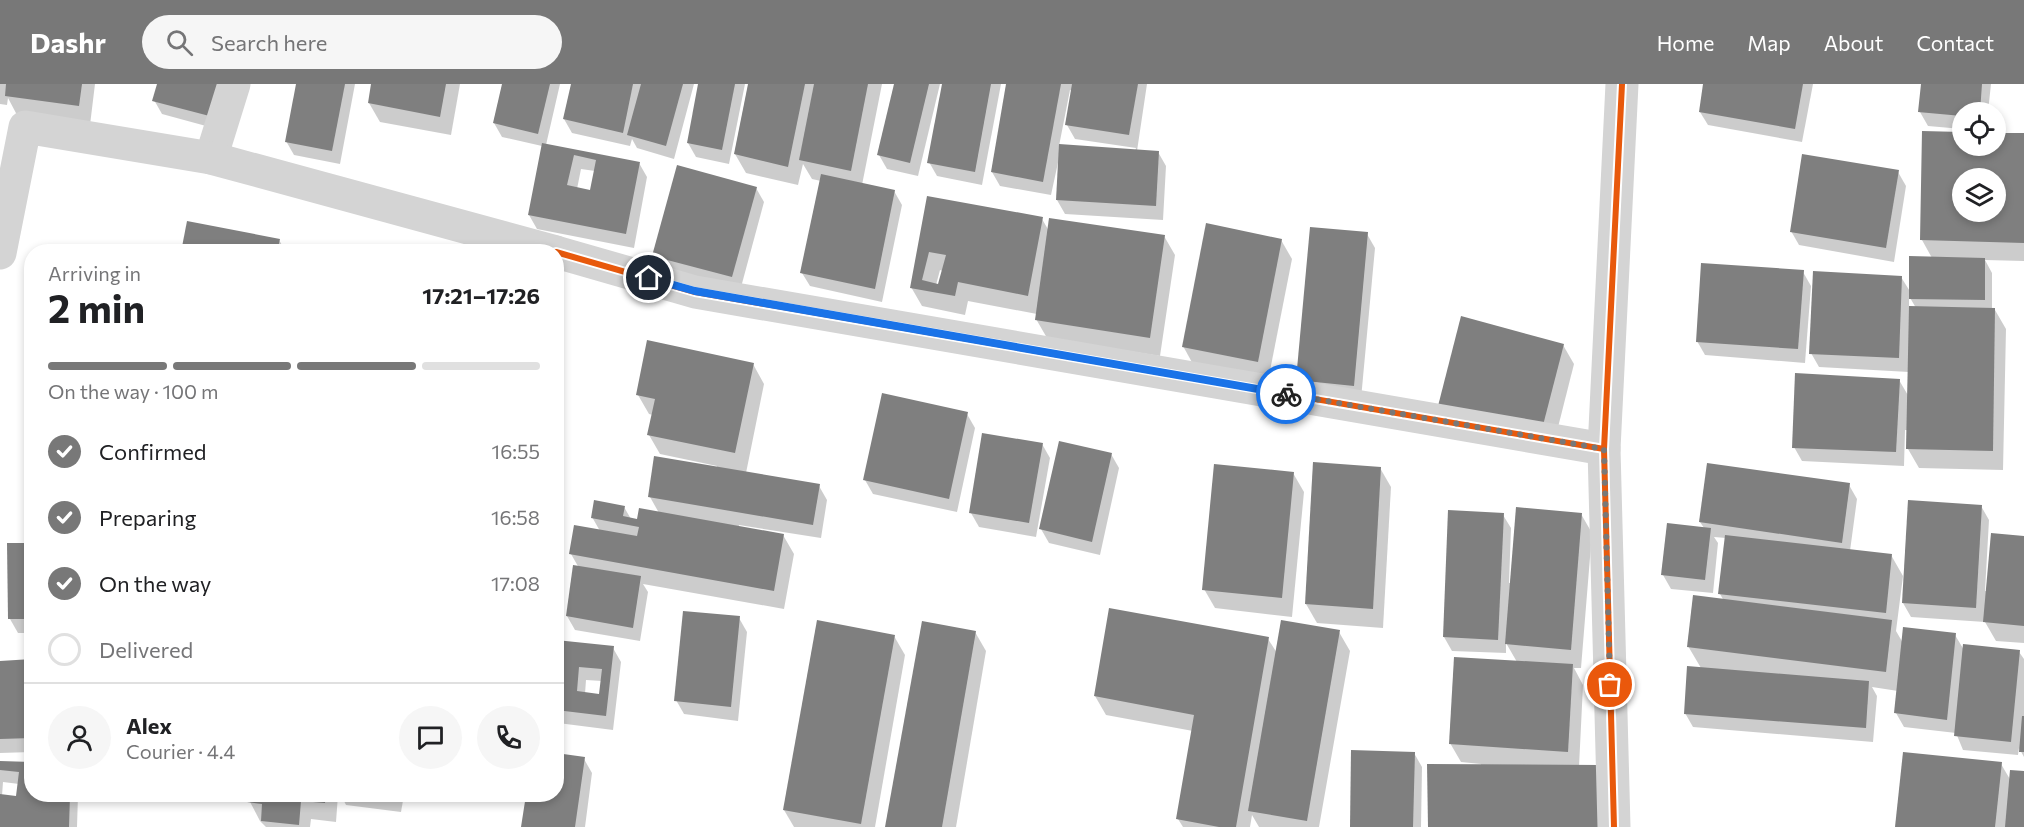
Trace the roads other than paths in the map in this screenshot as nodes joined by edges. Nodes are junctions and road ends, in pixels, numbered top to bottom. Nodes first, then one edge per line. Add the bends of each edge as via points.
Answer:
1 (234, 84) edge
2 (1622, 84) edge
3 (13, 128) edge
4 (211, 158) junction
5 (527, 244) edge
6 (0, 253) edge
7 (564, 254) edge
8 (1604, 449) junction
9 (1614, 827) edge

1 - 4 street
2 - 8 street
3 - 4 street
3 - 6 street
4 - 5 street
7 - 8 street via 695,291
8 - 9 street

